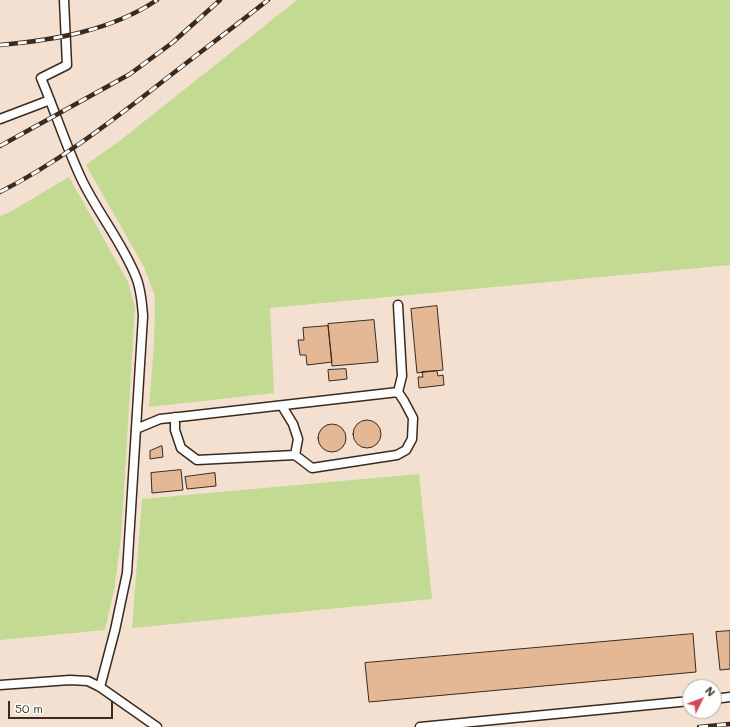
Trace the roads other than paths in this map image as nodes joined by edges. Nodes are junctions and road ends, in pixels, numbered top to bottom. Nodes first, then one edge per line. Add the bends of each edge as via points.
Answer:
1 (64, 0) edge
2 (50, 100) junction
3 (0, 119) edge
4 (398, 305) dead end
5 (398, 392) junction
6 (282, 406) junction
7 (175, 417) junction
8 (136, 429) junction
9 (295, 455) junction
10 (0, 685) edge
11 (100, 687) junction
12 (682, 702) edge
13 (157, 727) edge
14 (420, 727) edge

1 - 2 lane via 67,65 41,78
2 - 3 lane
2 - 8 lane via 81,177 126,256 142,298
4 - 5 lane via 402,376
5 - 6 lane
5 - 9 lane via 413,418 412,439 406,450 397,455 312,468
6 - 7 lane
6 - 9 lane via 293,424 298,439
7 - 8 lane via 160,419
7 - 9 lane via 174,430 181,448 197,460
8 - 11 lane via 127,573
10 - 11 lane via 70,680 88,682
11 - 13 lane
12 - 14 lane

